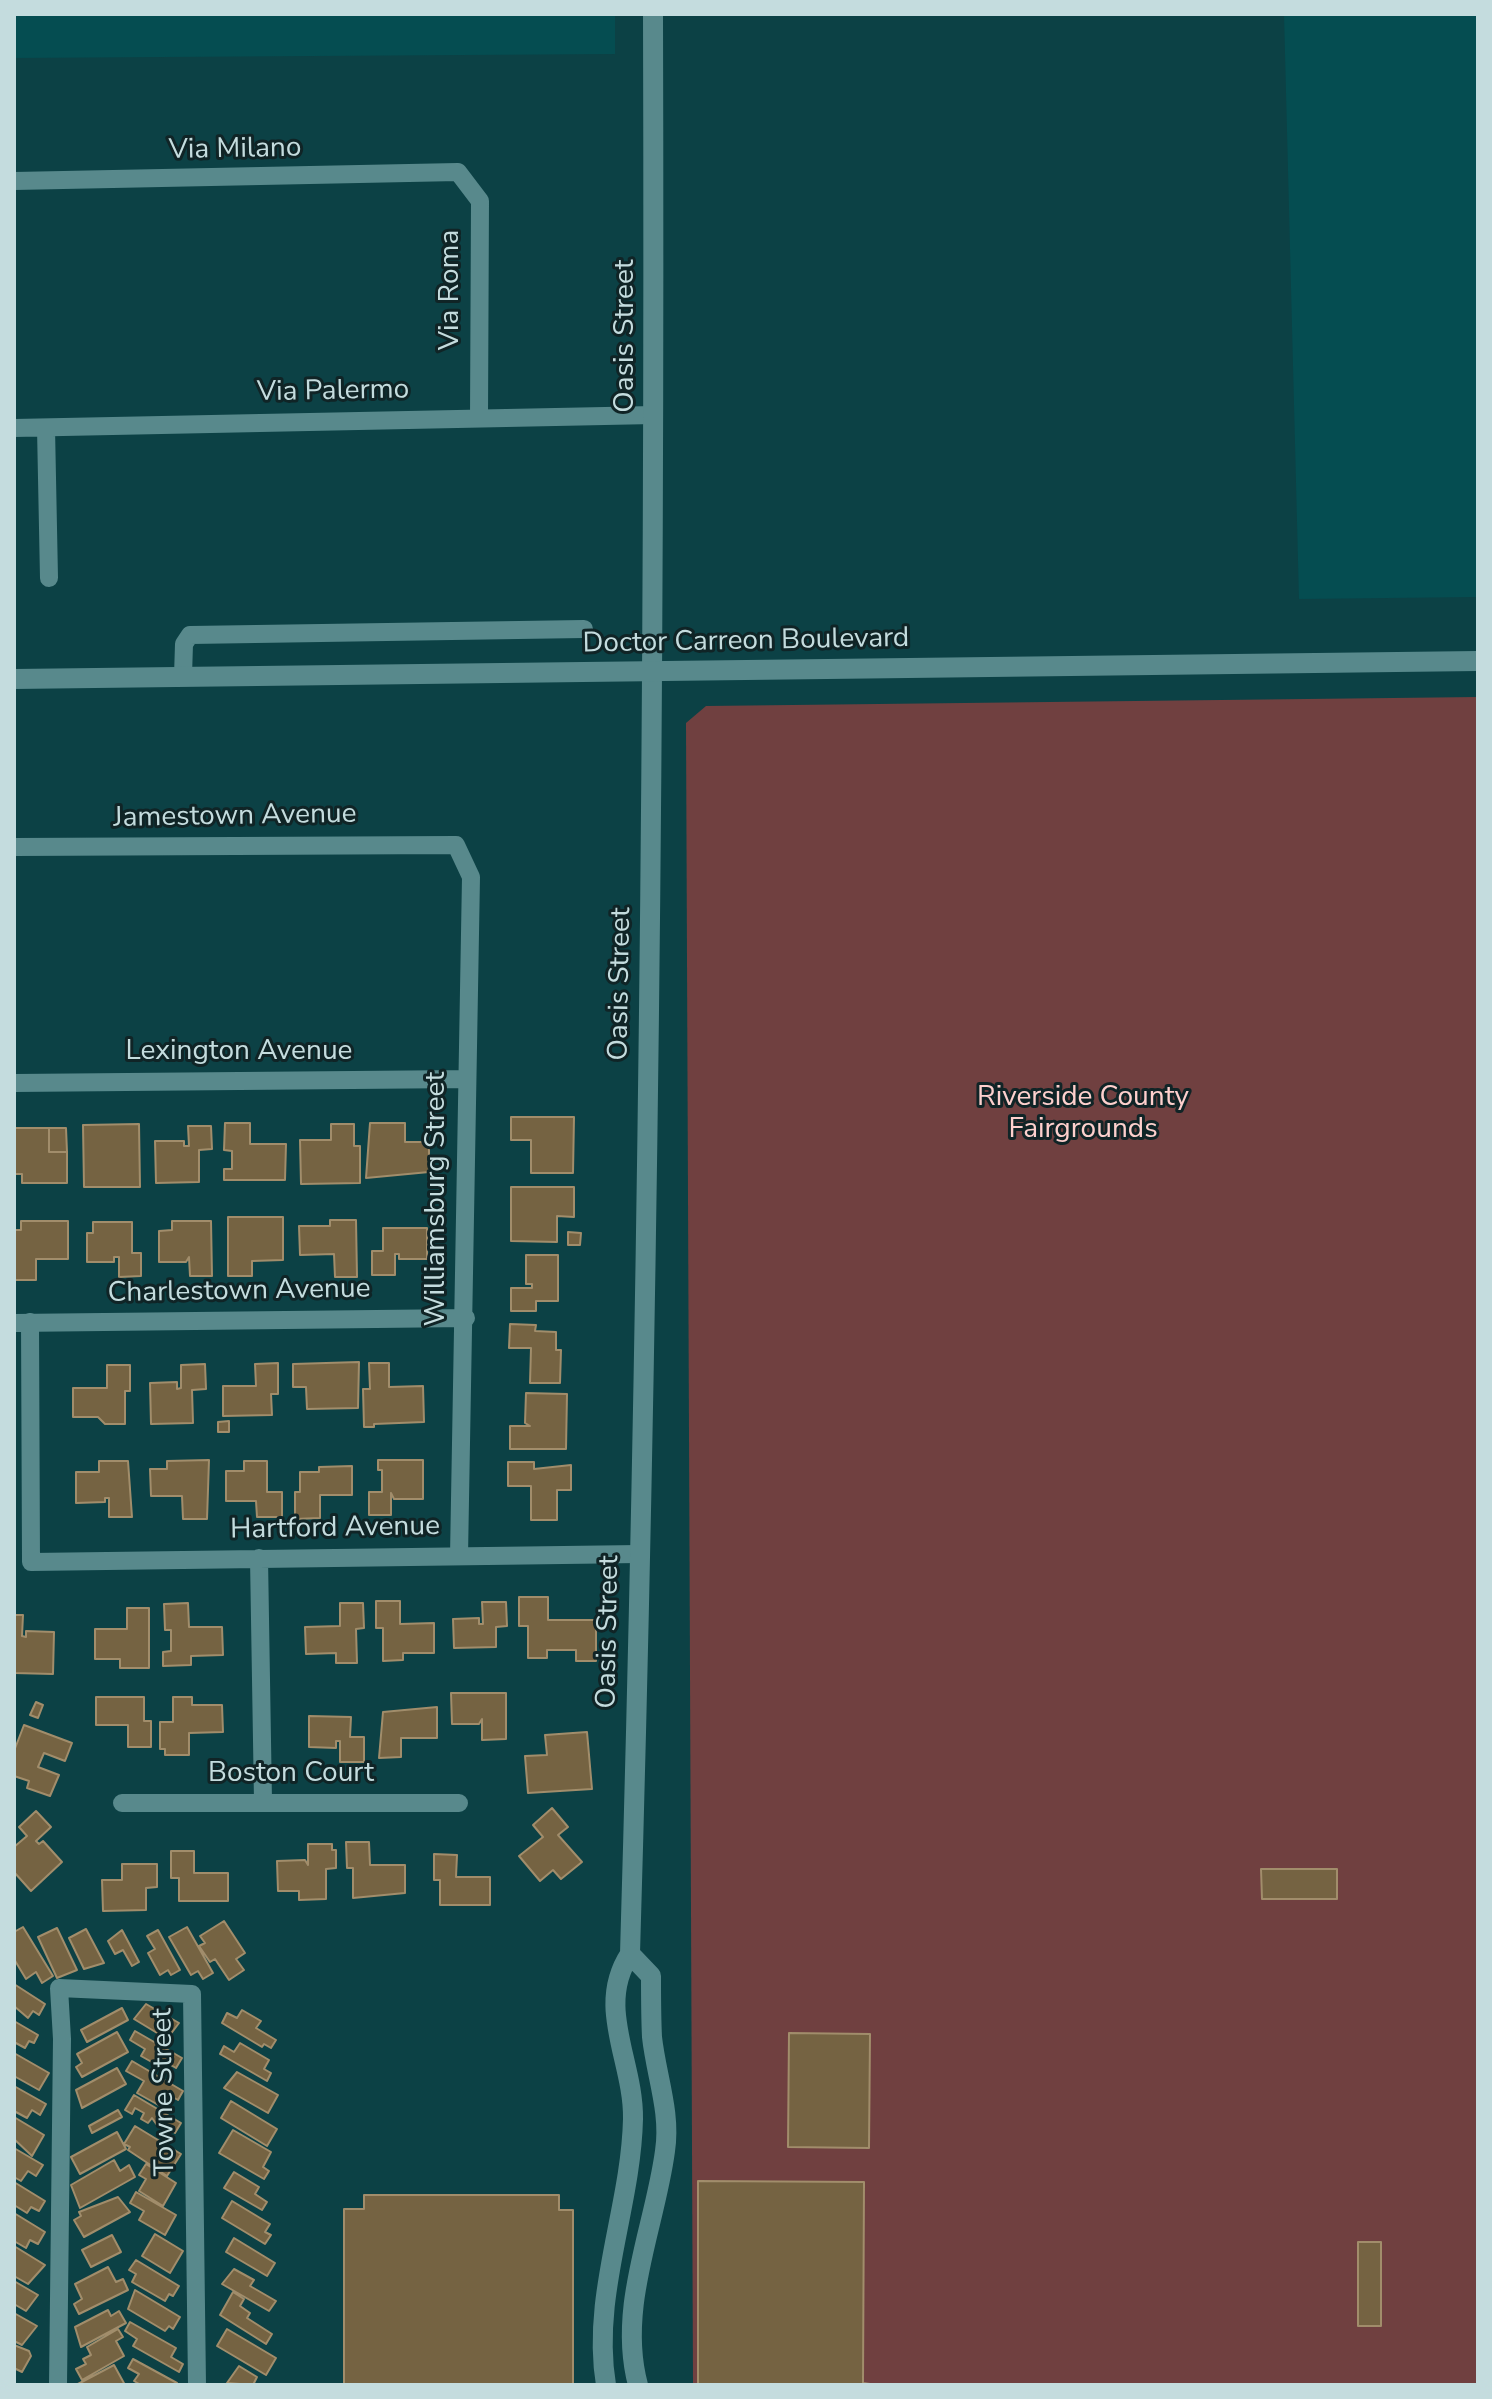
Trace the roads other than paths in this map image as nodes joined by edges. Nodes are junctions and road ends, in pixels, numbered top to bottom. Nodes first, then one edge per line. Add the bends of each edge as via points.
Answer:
1 (653, 14) edge
2 (458, 172) joint
3 (14, 181) edge
4 (654, 415) junction
5 (479, 417) junction
6 (14, 428) edge
7 (46, 428) junction
8 (49, 578) dead end
9 (584, 629) dead end
10 (1478, 661) edge
11 (654, 672) junction
12 (183, 676) junction
13 (14, 679) edge
14 (456, 845) joint
15 (14, 847) edge
16 (465, 1079) junction
17 (14, 1083) edge
18 (466, 1318) junction
19 (22, 1323) edge
20 (639, 1554) junction
21 (459, 1556) junction
22 (259, 1558) junction
23 (263, 1801) junction
24 (122, 1803) dead end
25 (459, 1803) dead end
26 (630, 1954) junction
27 (618, 2238) junction
28 (644, 2248) junction
29 (58, 2385) edge
30 (197, 2385) edge
31 (606, 2385) edge
32 (638, 2385) edge

1 - 4 street, Oasis Street
2 - 3 street, Via Milano
2 - 5 street, Via Roma via 480,201
4 - 5 street, Via Palermo
4 - 11 street, Oasis Street
5 - 7 street, Via Palermo
6 - 7 street, Via Palermo
7 - 8 street
9 - 12 street via 190,635 184,644
10 - 11 street, Doctor Carreon Boulevard
11 - 12 street, Doctor Carreon Boulevard
11 - 20 street, Oasis Street
12 - 13 street, Doctor Carreon Boulevard
14 - 15 street, Jamestown Avenue
14 - 16 street, Williamsburg Street via 471,877
16 - 17 street, Lexington Avenue
16 - 18 street, Williamsburg Street
18 - 19 street, Charlestown Avenue
18 - 21 street, Williamsburg Street
19 - 22 street, Hartford Avenue via 31,1562
20 - 21 street, Hartford Avenue
20 - 26 street, Oasis Street
21 - 22 street, Hartford Avenue
22 - 23 street
23 - 24 street, Boston Court
23 - 25 street, Boston Court
26 - 27 street, Oasis Street via 617,1974 615,2018 633,2119
26 - 28 street via 651,1976 653,2038 665,2103 666,2150
27 - 28 street
27 - 31 street, Oasis Street via 607,2287 602,2359
28 - 32 street via 633,2329
29 - 30 street, Towne Street via 59,1988 192,1994

